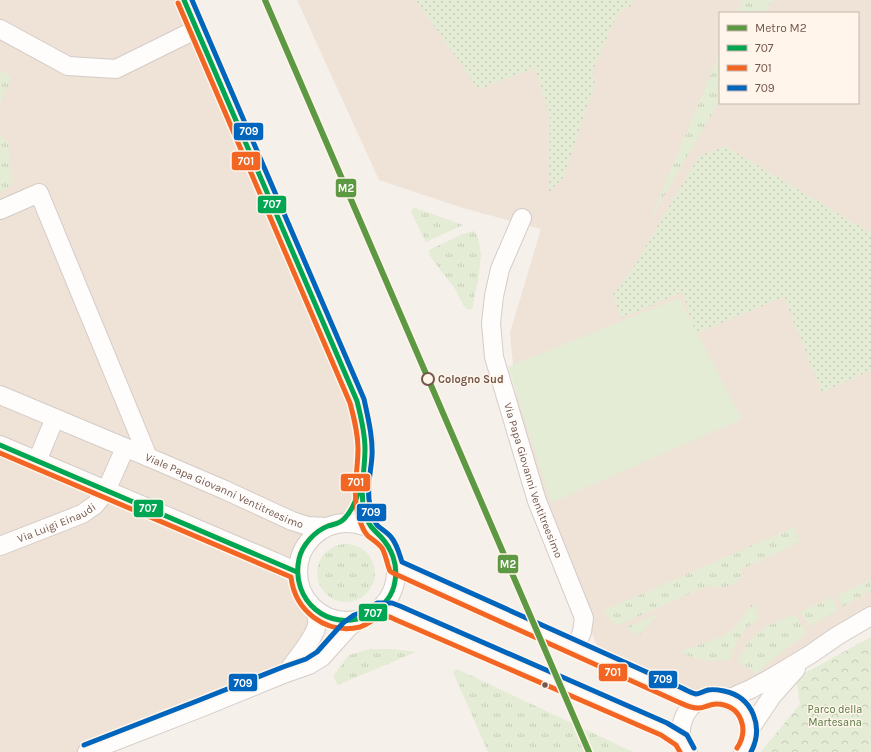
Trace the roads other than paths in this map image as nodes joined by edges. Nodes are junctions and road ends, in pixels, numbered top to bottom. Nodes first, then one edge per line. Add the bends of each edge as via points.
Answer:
1 (184, 0) edge
2 (0, 29) edge
3 (196, 29) junction
4 (0, 210) edge
5 (522, 218) dead end
6 (0, 396) edge
7 (55, 418) junction
8 (0, 445) edge
9 (125, 448) junction
10 (148, 457) junction
11 (37, 461) junction
12 (362, 480) junction
13 (106, 491) junction
14 (332, 525) junction
15 (372, 530) junction
16 (0, 546) edge
17 (396, 567) junction
18 (297, 572) junction
19 (380, 608) junction
20 (315, 610) junction
21 (871, 616) edge
22 (358, 620) junction
23 (575, 648) junction
24 (810, 654) junction
25 (286, 673) junction
26 (728, 699) junction
27 (698, 701) junction
28 (750, 729) junction
29 (686, 749) edge
30 (87, 752) edge
31 (744, 752) edge

1 - 3 street, Viale Papa Giovanni Ventitreesimo
2 - 3 street via 68,66 116,69
3 - 12 street, Viale Papa Giovanni Ventitreesimo via 357,401 366,442
4 - 10 street via 39,193
5 - 23 street, Via Papa Giovanni Ventitreesimo via 500,269 494,296 490,323 494,357 537,501 584,618 582,632
6 - 7 street, Viale Papa Giovanni Ventitreesimo
7 - 9 street, Viale Papa Giovanni Ventitreesimo
7 - 11 street
8 - 11 street
9 - 10 street, Viale Papa Giovanni Ventitreesimo
9 - 13 street
10 - 14 street, Viale Papa Giovanni Ventitreesimo via 292,521 308,526
11 - 13 street
12 - 14 street, Viale Papa Giovanni Ventitreesimo via 348,515
12 - 15 street, Viale Papa Giovanni Ventitreesimo via 362,500
13 - 16 street, Via Luigi Einaudi via 96,505 82,514
13 - 18 street
14 - 15 street, Viale Papa Giovanni Ventitreesimo via 356,524
14 - 18 street, Viale Papa Giovanni Ventitreesimo via 307,543 299,559
15 - 17 street, Viale Papa Giovanni Ventitreesimo via 388,546
17 - 19 street, Viale Papa Giovanni Ventitreesimo via 394,586
17 - 23 street
18 - 20 street, Viale Papa Giovanni Ventitreesimo via 304,597
19 - 22 street, Viale Papa Giovanni Ventitreesimo via 368,617
19 - 29 street via 391,610 664,729
20 - 22 street, Viale Papa Giovanni Ventitreesimo via 321,615 337,620
20 - 25 street via 318,620 316,630
21 - 24 street
22 - 25 street via 322,657 309,665
23 - 27 street via 679,695
24 - 26 street via 751,689
24 - 28 street via 772,696
25 - 30 street
26 - 27 street via 713,697
26 - 28 street via 744,712
27 - 29 street via 684,717 682,727
28 - 31 street via 749,742

